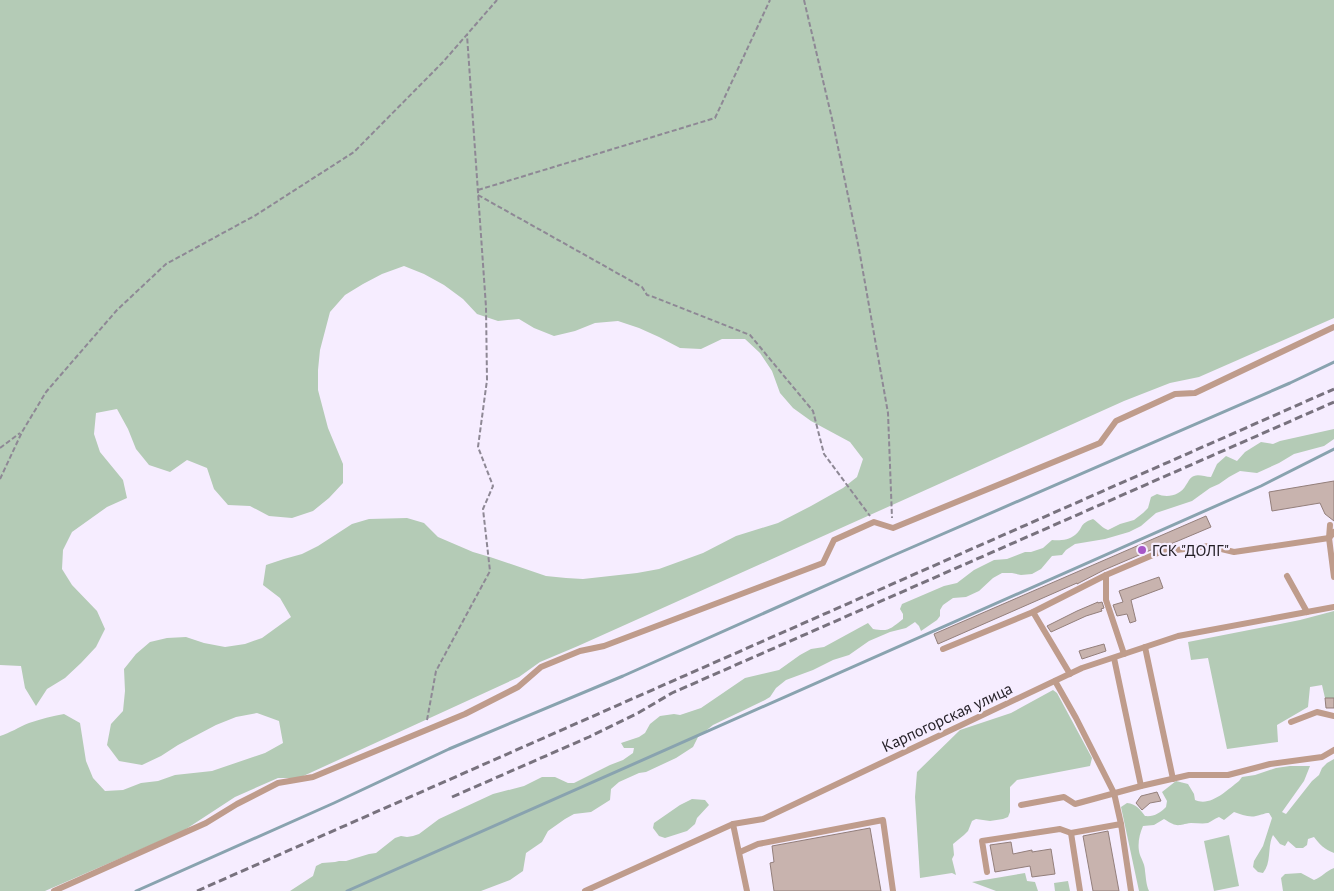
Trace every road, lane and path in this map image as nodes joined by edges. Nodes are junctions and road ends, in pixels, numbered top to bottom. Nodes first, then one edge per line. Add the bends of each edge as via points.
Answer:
1 (497, 0) edge
2 (770, 0) edge
3 (804, 0) edge
4 (467, 35) junction
5 (478, 190) junction
6 (478, 195) junction
7 (1334, 328) edge
8 (22, 432) junction
9 (0, 448) edge
10 (0, 479) edge
11 (874, 522) junction
12 (1330, 525) dead end
13 (893, 528) junction
14 (1334, 532) edge
15 (1329, 538) junction
16 (1106, 575) junction
17 (1287, 576) dead end
18 (1334, 577) edge
19 (1334, 607) edge
20 (1033, 612) junction
21 (1307, 612) junction
22 (1145, 647) junction
23 (943, 649) dead end
24 (1124, 654) junction
25 (1114, 658) junction
26 (1070, 674) junction
27 (1055, 681) junction
28 (1334, 716) edge
29 (1291, 722) dead end
30 (426, 730) junction
31 (1334, 750) edge
32 (1173, 779) junction
33 (1141, 786) junction
34 (1114, 793) junction
35 (1021, 805) dead end
36 (733, 824) junction
37 (1120, 824) junction
38 (1071, 833) junction
39 (740, 852) junction
40 (987, 872) dead end
41 (54, 891) edge
42 (585, 891) edge
43 (747, 891) edge
44 (893, 891) edge
45 (1080, 891) edge
46 (1132, 891) edge

1 - 4 path
2 - 5 path via 715,118
3 - 13 path via 859,249 888,413
4 - 5 path
4 - 8 path via 354,152 256,215 166,264 117,310 46,392
5 - 6 path
6 - 11 path via 642,288 647,296 750,335 813,411 824,454
6 - 30 path via 486,307 487,380 478,447 493,486 483,509 490,571 436,671
7 - 13 lane via 1195,393 1175,394 1116,421 1100,443
8 - 9 path
8 - 10 path
11 - 13 lane
11 - 30 lane via 834,540 823,563 541,667 518,687
12 - 15 lane
14 - 15 lane
15 - 16 lane via 1234,552 1209,546 1160,552
15 - 18 lane
16 - 20 lane
16 - 24 lane via 1106,600
17 - 21 lane
19 - 21 lane, Карпогорская улица
20 - 23 lane
20 - 26 lane
21 - 22 lane, Карпогорская улица via 1178,636
22 - 24 lane, Карпогорская улица
22 - 32 lane
24 - 25 lane, Карпогорская улица
25 - 26 lane, Карпогорская улица
25 - 33 lane
26 - 27 lane, Карпогорская улица
27 - 34 lane
27 - 36 lane, Карпогорская улица via 763,819
28 - 29 lane via 1317,712
30 - 41 lane via 313,777 278,783 206,823
31 - 32 lane via 1322,757 1270,764 1228,775
32 - 33 lane
33 - 34 lane
34 - 35 lane via 1075,804 1064,797
34 - 37 lane
36 - 39 lane
36 - 42 lane, Карпогорская улица
37 - 38 lane
37 - 46 lane
38 - 40 lane via 1060,829 982,841
38 - 45 lane
39 - 43 lane
39 - 44 lane via 758,844 883,820

